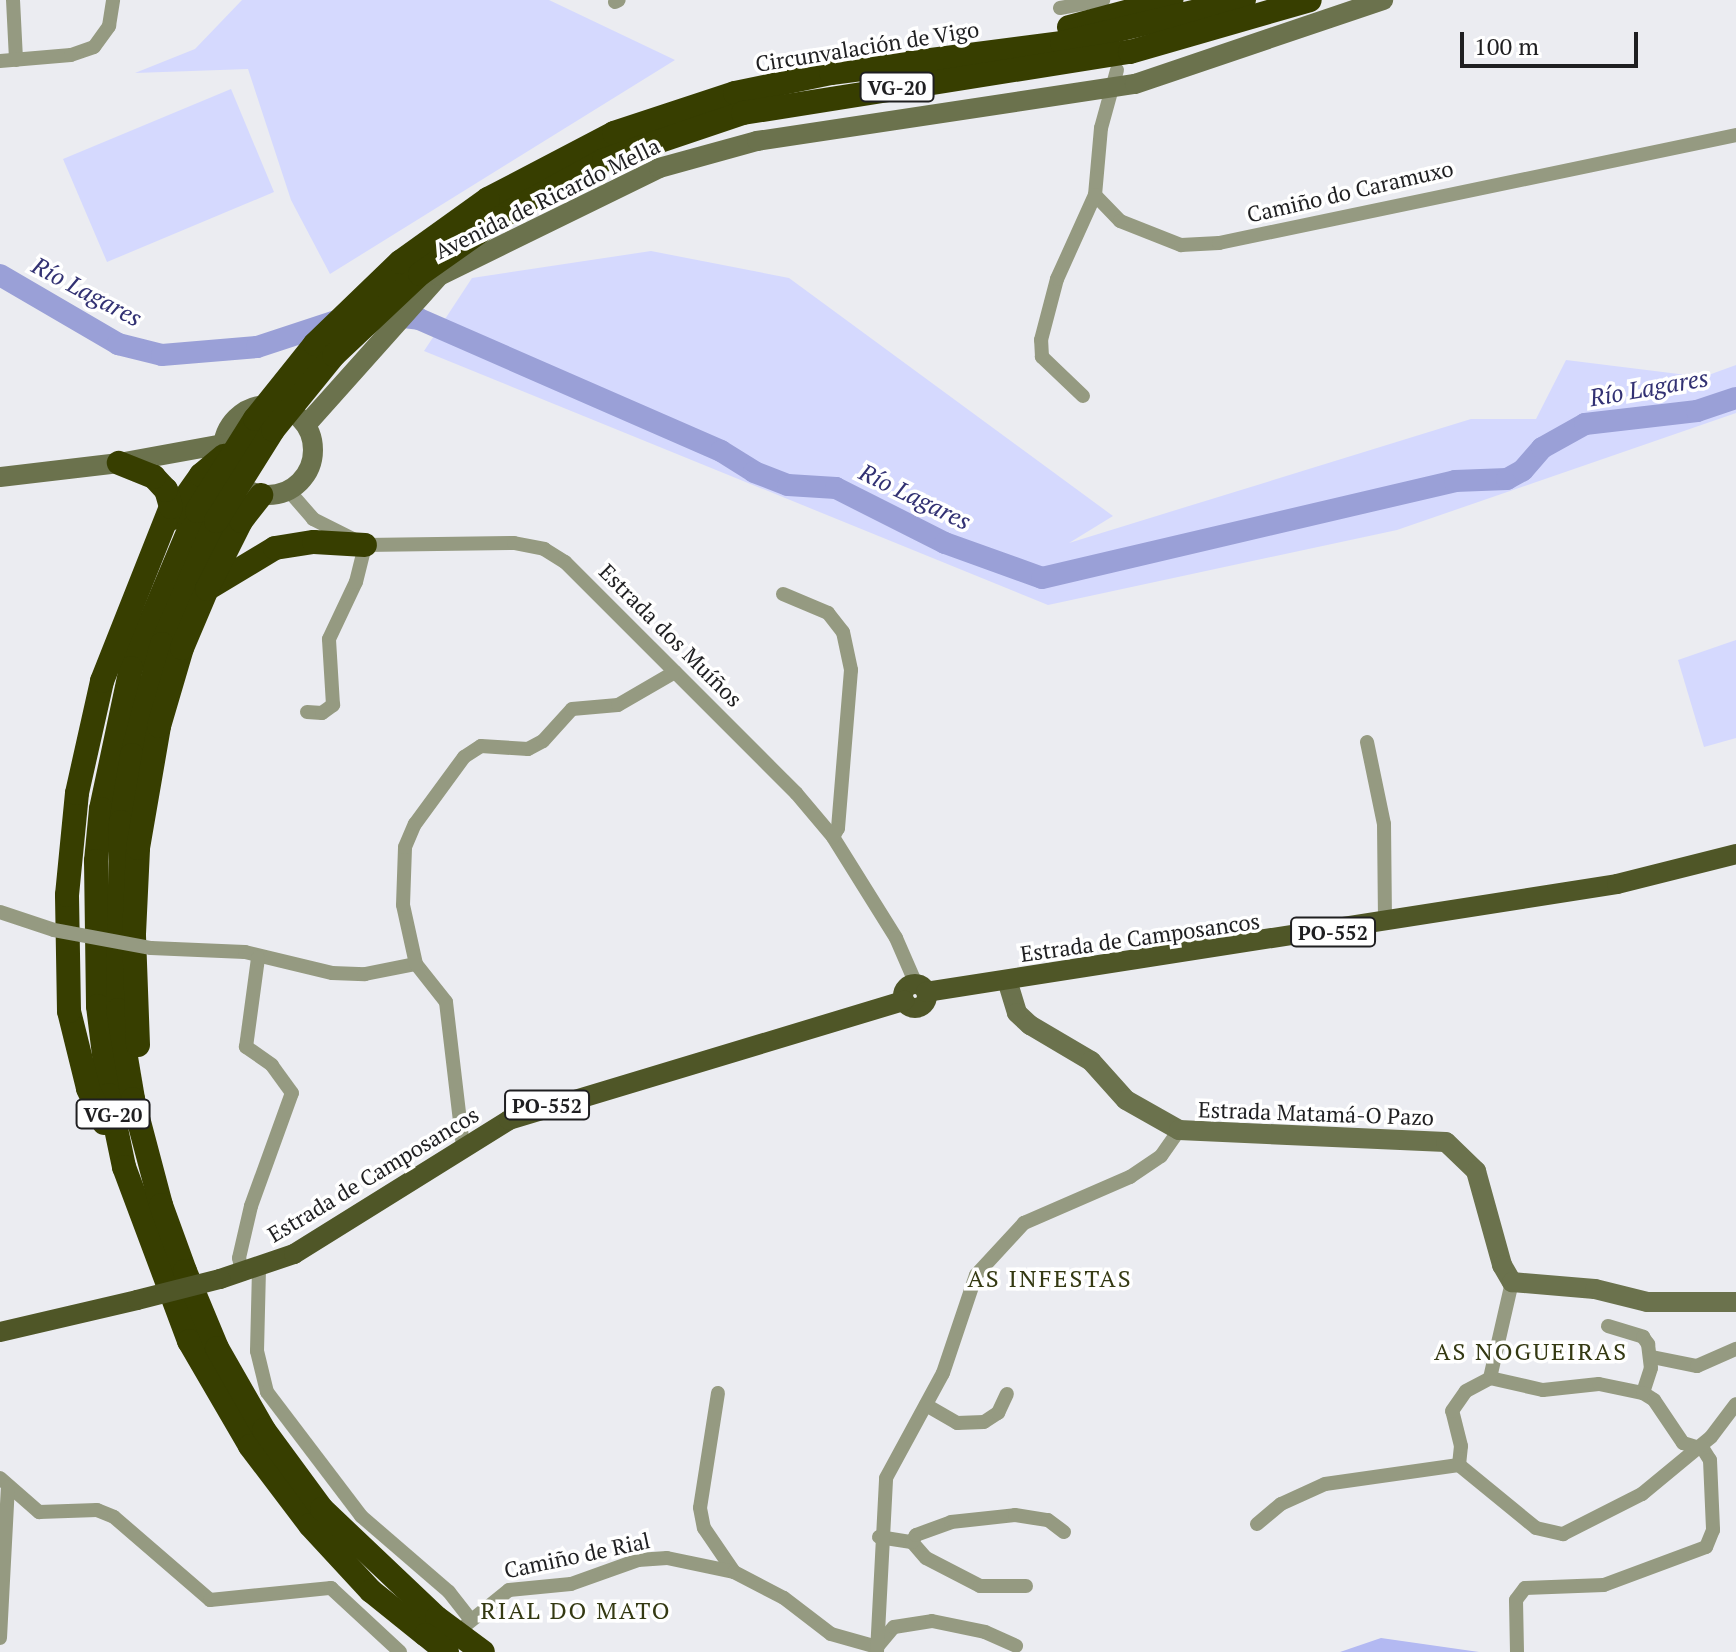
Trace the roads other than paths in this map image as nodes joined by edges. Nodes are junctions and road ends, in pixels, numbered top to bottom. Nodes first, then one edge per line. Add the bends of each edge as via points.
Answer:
1 (13, 0) edge
2 (113, 0) edge
3 (1103, 0) edge
4 (1171, 0) edge
5 (1244, 0) edge
6 (1310, 0) edge
7 (1383, 0) edge
8 (1060, 8) dead end
9 (16, 60) junction
10 (0, 61) edge
11 (886, 65) junction
12 (1116, 79) junction
13 (1736, 135) edge
14 (1095, 195) junction
15 (493, 208) junction
16 (1083, 396) dead end
17 (306, 425) junction
18 (224, 450) junction
19 (119, 463) junction
20 (0, 477) edge
21 (289, 491) junction
22 (261, 495) junction
23 (207, 516) junction
24 (170, 519) junction
25 (365, 545) junction
26 (207, 589) junction
27 (783, 594) dead end
28 (675, 672) junction
29 (307, 712) dead end
30 (1367, 742) dead end
31 (833, 837) junction
32 (1736, 854) edge
33 (0, 912) edge
34 (1385, 923) junction
35 (258, 958) junction
36 (416, 964) junction
37 (1007, 980) junction
38 (916, 992) junction
39 (1179, 1130) junction
40 (463, 1146) junction
41 (124, 1167) junction
42 (161, 1205) junction
43 (251, 1271) junction
44 (1512, 1282) junction
45 (1736, 1302) edge
46 (1608, 1326) dead end
47 (0, 1332) edge
48 (1736, 1349) edge
49 (1652, 1357) junction
50 (1490, 1378) junction
51 (718, 1393) dead end
52 (1643, 1393) junction
53 (1007, 1394) dead end
54 (1736, 1404) edge
55 (926, 1405) junction
56 (1696, 1448) junction
57 (1459, 1465) junction
58 (4, 1482) edge
59 (1257, 1524) dead end
60 (1064, 1532) dead end
61 (879, 1537) junction
62 (912, 1542) junction
63 (734, 1572) junction
64 (1026, 1586) dead end
65 (431, 1626) junction
66 (0, 1638) edge
67 (1016, 1646) dead end
68 (877, 1650) edge
69 (400, 1652) edge
70 (447, 1652) edge
71 (483, 1652) edge
72 (1517, 1652) edge

1 - 9 street
2 - 9 street via 109,26 94,47 71,55
3 - 8 street
4 - 11 highway via 1050,32 906,56
5 - 11 highway, Circunvalación de Vigo / VG-20 via 1062,43
6 - 15 highway, Circunvalación de Vigo / VG-20 via 1130,52 732,116 604,160
7 - 12 main road, Avenida de Ricardo Mella
9 - 10 street
11 - 15 highway, Circunvalación de Vigo / VG-20 via 698,103 614,133
12 - 14 street via 1101,128
12 - 17 main road, Avenida de Ricardo Mella via 706,153 638,176 431,283
13 - 14 street, Camiño do Caramuxo via 1219,243 1181,245 1142,233 1120,221
14 - 16 street via 1057,279 1041,340 1042,357
15 - 23 highway, Circunvalación de Vigo / VG-20, bridge via 334,355
17 - 18 main road via 283,408 254,408 231,425
17 - 21 main road via 313,443 312,462
18 - 19 main road
18 - 22 main road via 236,482
18 - 24 highway
19 - 20 main road
19 - 24 highway via 161,483 170,497
21 - 22 main road
21 - 25 street, Estrada dos Muíños via 313,519
22 - 26 highway via 241,521
23 - 41 highway, Circunvalación de Vigo / VG-20 via 131,668 101,809 96,861 98,1006
23 - 42 highway, Circunvalación de Vigo / VG-20 via 162,644 132,755 121,822 118,1010 133,1099
24 - 41 highway via 102,681 77,793 67,895 69,1011 88,1088
25 - 26 highway via 314,542 275,548
25 - 28 street, Estrada dos Muíños via 496,542 544,549 565,562
25 - 29 street via 356,582 329,639 333,705 322,713
26 - 42 highway via 182,648 159,726 138,848 136,1025 144,1100 163,1186
27 - 31 street via 828,613 843,632 850,681
28 - 31 street, Estrada dos Muíños via 747,740
28 - 36 street via 618,705 572,709 543,741 528,749 481,746 464,757 415,824 405,847 403,905
30 - 34 street via 1384,824
31 - 38 street, Estrada dos Muíños via 896,938
32 - 34 main road, Estrada de Camposancos / PO-552 via 1617,884
33 - 35 street, bridge via 54,930 151,948 235,951
34 - 37 main road, Estrada de Camposancos / PO-552
35 - 36 street via 332,973 365,974
35 - 43 street via 246,1047 272,1065 292,1093 239,1258
36 - 40 street via 446,1002
37 - 38 main road, Estrada de Camposancos / PO-552
37 - 39 main road, Estrada Matamá-O Pazo via 1017,1013 1030,1025 1091,1061 1126,1100
38 - 40 main road, Estrada de Camposancos / PO-552 via 554,1102
39 - 44 main road, Estrada Matamá-O Pazo via 1446,1142 1476,1171 1502,1265
39 - 55 street via 1161,1156 1130,1177 1049,1208 1003,1244 976,1275
40 - 43 main road, Estrada de Camposancos / PO-552 via 332,1232
41 - 65 highway, Circunvalación de Vigo / VG-20 via 189,1341 250,1446 371,1591
42 - 65 highway, Circunvalación de Vigo / VG-20 via 217,1348 264,1430 322,1509
43 - 47 main road, Estrada de Camposancos / PO-552, bridge
43 - 63 street, Camiño de Rial via 257,1351 267,1392 361,1516 449,1592 469,1621 509,1590 571,1584 647,1559
44 - 45 main road via 1595,1289 1647,1302
44 - 50 street
46 - 49 street via 1643,1337
48 - 49 street via 1697,1366
49 - 52 street
50 - 52 street via 1543,1390 1599,1384
50 - 57 street via 1466,1391 1452,1411 1461,1446
51 - 63 street via 700,1508 704,1528
52 - 56 street via 1654,1400 1679,1439
53 - 55 street via 998,1413 984,1422 957,1423
54 - 56 street
55 - 61 street via 890,1465
56 - 57 street via 1608,1515 1555,1535 1527,1522
56 - 72 street via 1710,1460 1713,1530 1706,1547 1604,1585 1525,1588 1516,1600
57 - 59 street via 1325,1484 1281,1504
58 - 66 street
58 - 69 street via 39,1512 97,1510 114,1517 210,1600 331,1588
60 - 62 street via 1048,1520 1015,1515 951,1522 916,1535
61 - 62 street
61 - 68 street
62 - 64 street via 926,1558 980,1586
63 - 68 street, Camiño de Rial via 784,1598 831,1634
65 - 70 highway, Circunvalación de Vigo / VG-20, bridge
65 - 71 highway, Circunvalación de Vigo / VG-20, bridge
67 - 68 street via 985,1632 932,1621 894,1627

